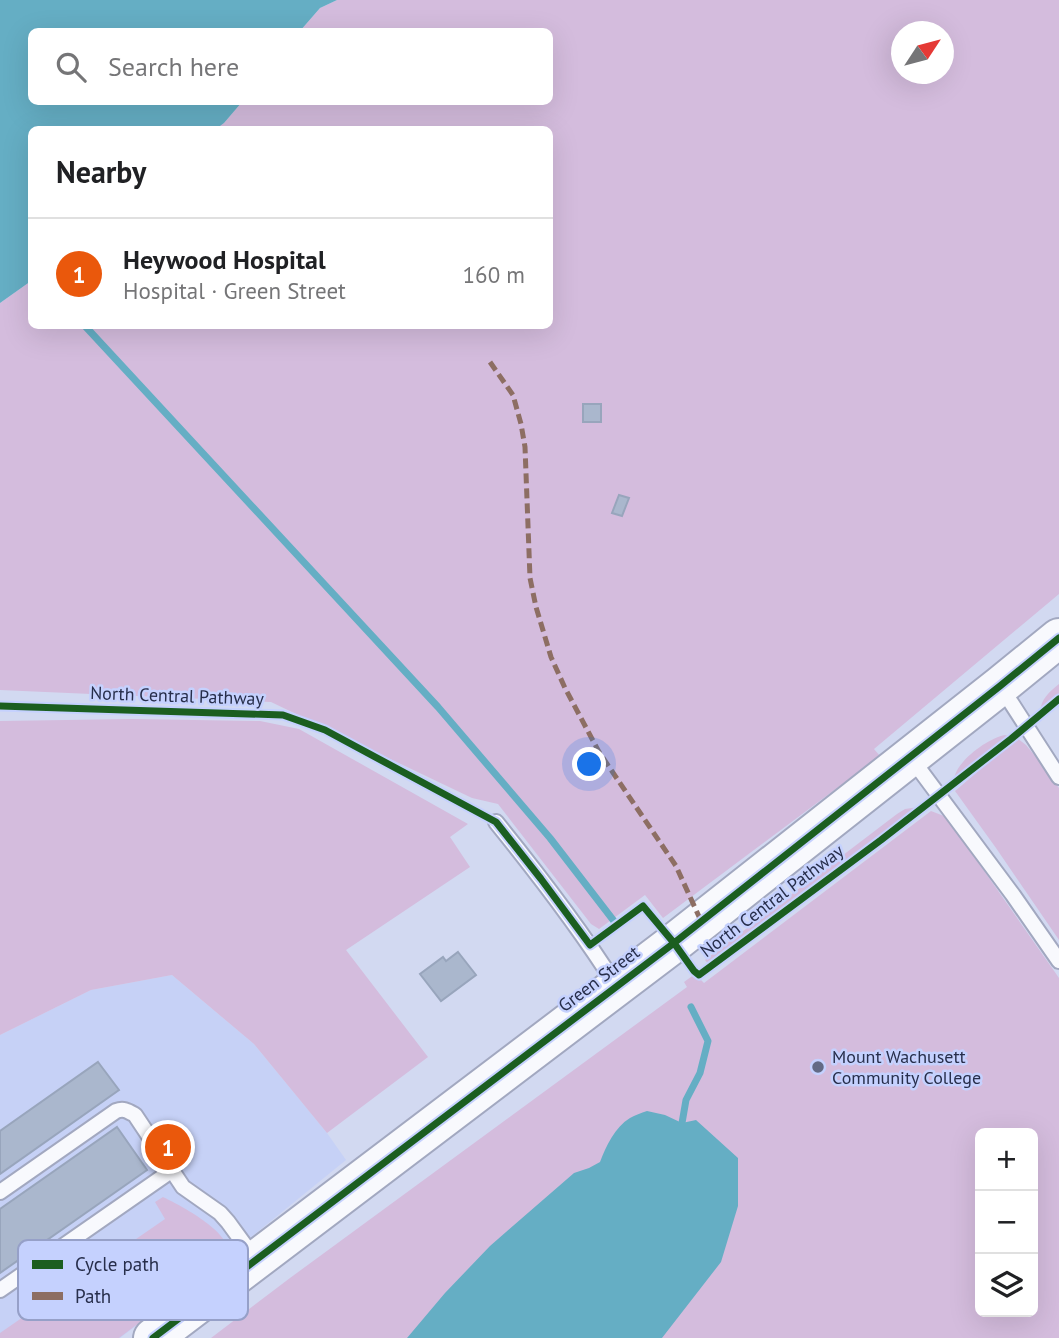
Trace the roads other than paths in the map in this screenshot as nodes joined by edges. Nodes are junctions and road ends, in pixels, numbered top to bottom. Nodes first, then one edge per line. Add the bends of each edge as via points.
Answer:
1 (1059, 638) edge
2 (1000, 686) junction
3 (910, 757) junction
4 (1059, 777) edge
5 (496, 822) dead end
6 (1059, 961) edge
7 (617, 986) junction
8 (171, 1171) junction
9 (0, 1192) edge
10 (72, 1240) edge
11 (241, 1240) edge
12 (248, 1249) edge
13 (256, 1260) junction
14 (248, 1266) edge
15 (18, 1277) edge
16 (0, 1290) edge
17 (177, 1320) edge
18 (153, 1338) edge

1 - 2 street, Green Street
2 - 3 street, Green Street
2 - 4 lane
3 - 6 lane
3 - 7 street, Green Street
5 - 7 lane via 562,905
7 - 13 street, Green Street
8 - 9 lane via 135,1115 122,1109
8 - 10 lane
8 - 11 lane via 183,1187 228,1222
12 - 13 lane
13 - 14 street, Green Street
15 - 16 lane
17 - 18 street, Green Street

